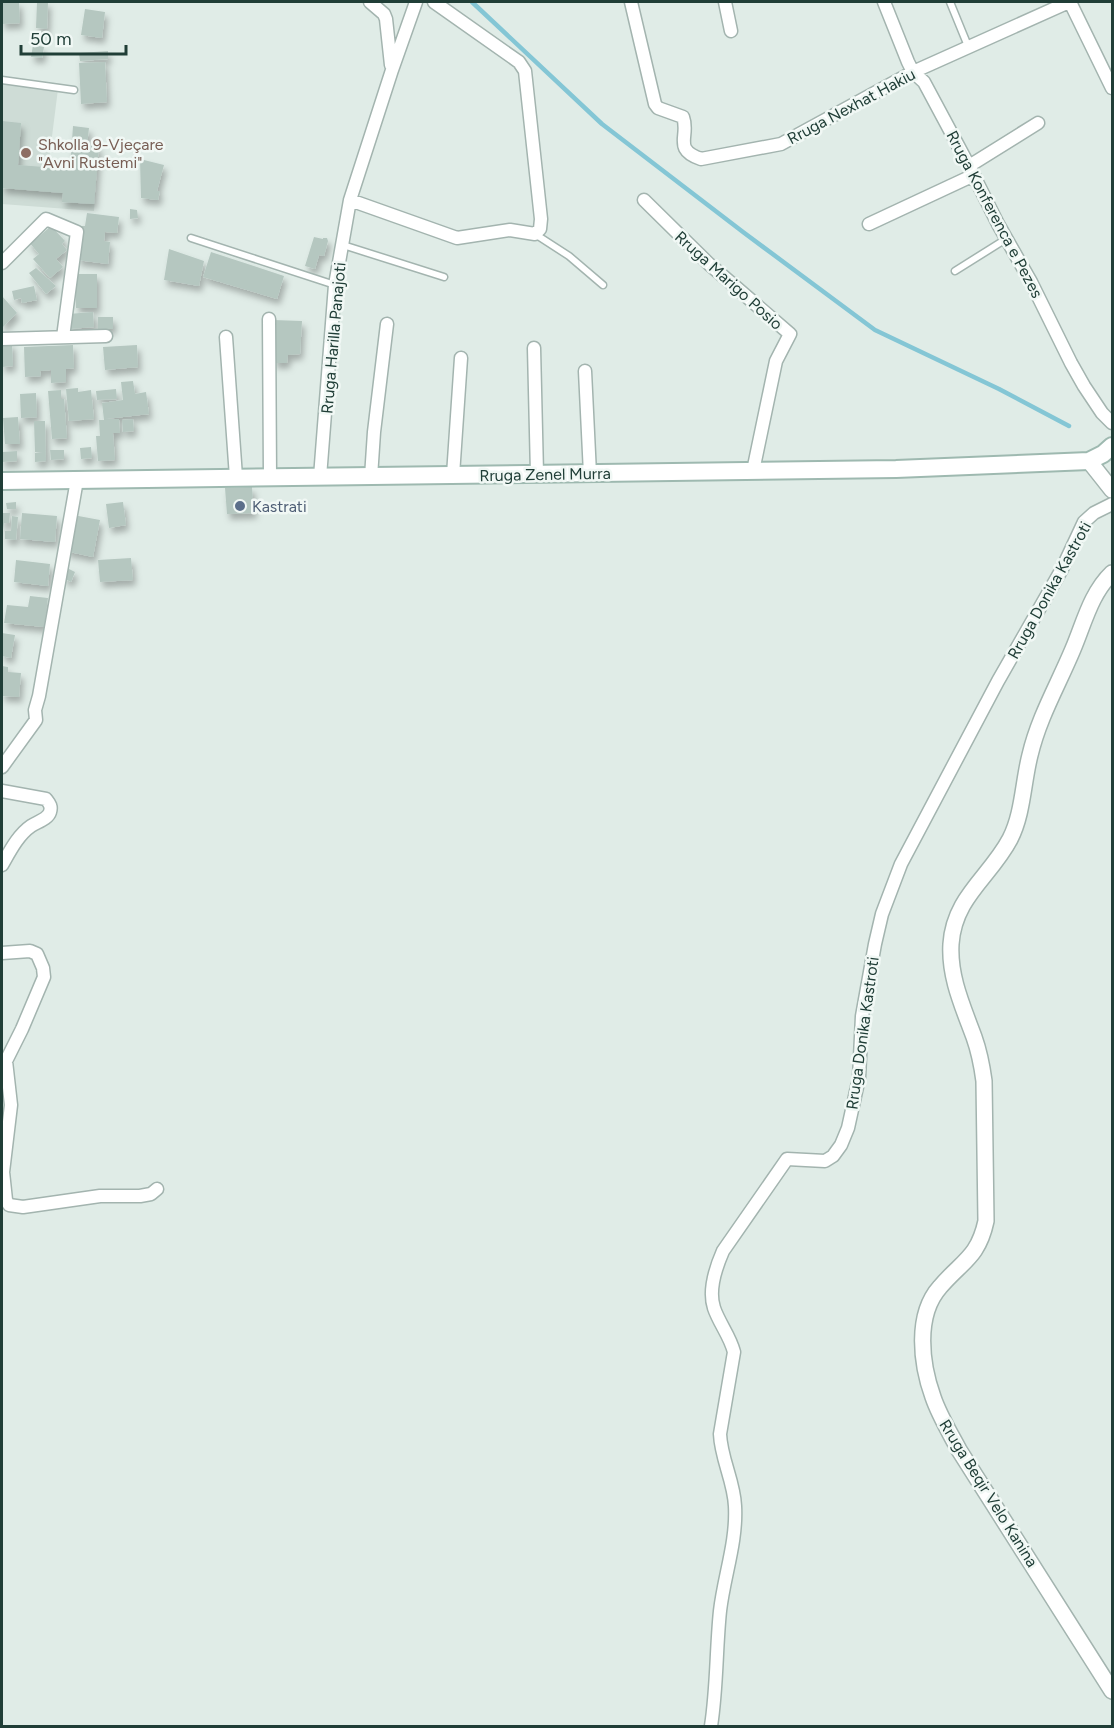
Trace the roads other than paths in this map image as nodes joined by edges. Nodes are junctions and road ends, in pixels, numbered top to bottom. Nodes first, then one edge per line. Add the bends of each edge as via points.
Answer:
1 (370, 2) edge
2 (416, 2) edge
3 (434, 2) edge
4 (631, 2) edge
5 (725, 2) edge
6 (884, 2) edge
7 (950, 2) edge
8 (1070, 2) edge
9 (731, 31) dead end
10 (968, 46) junction
11 (392, 70) junction
12 (914, 72) junction
13 (2, 80) edge
14 (1113, 87) edge
15 (74, 90) dead end
16 (1038, 123) dead end
17 (972, 170) junction
18 (350, 200) junction
19 (645, 200) dead end
20 (869, 224) dead end
21 (535, 234) junction
22 (191, 238) dead end
23 (1006, 240) junction
24 (343, 245) junction
25 (2, 263) edge
26 (955, 271) dead end
27 (444, 277) dead end
28 (335, 285) junction
29 (603, 285) dead end
30 (269, 319) dead end
31 (387, 324) dead end
32 (106, 336) dead end
33 (63, 337) junction
34 (226, 337) dead end
35 (2, 339) edge
36 (534, 348) dead end
37 (461, 358) dead end
38 (585, 371) dead end
39 (1113, 423) edge
40 (1113, 446) edge
41 (1089, 461) junction
42 (753, 471) junction
43 (537, 474) junction
44 (590, 474) junction
45 (453, 475) junction
46 (270, 476) junction
47 (236, 477) junction
48 (320, 477) junction
49 (371, 477) junction
50 (77, 480) junction
51 (2, 481) edge
52 (1113, 490) edge
53 (1113, 504) edge
54 (1108, 577) edge
55 (2, 767) edge
56 (2, 791) edge
57 (2, 865) edge
58 (2, 953) edge
59 (157, 1189) dead end
60 (1113, 1691) edge
61 (711, 1726) edge

1 - 11 street via 386,19
2 - 11 street, Rruga Harilla Panajoti
3 - 21 street via 519,62 525,71 541,219
4 - 12 street, Rruga Nexhat Hakiu via 655,104 683,117 684,148 701,159 781,144
5 - 9 street
6 - 12 street, Rruga Konferenca e Pezes
7 - 10 lane
8 - 10 street, Rruga Nexhat Hakiu
8 - 14 street, Rruga Nexhat Hakiu
10 - 12 street, Rruga Nexhat Hakiu
11 - 18 street, Rruga Harilla Panajoti
12 - 17 street, Rruga Konferenca e Pezes via 924,82
13 - 15 lane
16 - 17 street
17 - 20 street
17 - 23 street, Rruga Konferenca e Pezes
18 - 21 street via 457,238 510,230
18 - 24 street, Rruga Harilla Panajoti
19 - 42 street, Rruga Marigo Posio via 709,264 789,334 776,361
21 - 29 lane
22 - 28 lane
23 - 26 lane
23 - 39 street, Rruga Konferenca e Pezes via 1084,386
24 - 27 lane
24 - 28 street, Rruga Harilla Panajoti
25 - 33 street via 46,219 77,232
28 - 48 street, Rruga Harilla Panajoti
30 - 46 street
31 - 49 street
32 - 33 street
33 - 35 street
34 - 47 street
36 - 43 street
37 - 45 street
38 - 44 street
40 - 41 main road
41 - 42 main road, Rruga Zenel Murra
41 - 52 street
42 - 44 main road, Rruga Zenel Murra
43 - 44 main road, Rruga Zenel Murra
43 - 45 main road, Rruga Zenel Murra
45 - 49 main road, Rruga Zenel Murra
46 - 47 main road, Rruga Zenel Murra
46 - 48 main road, Rruga Zenel Murra
47 - 50 main road, Rruga Zenel Murra
48 - 49 main road, Rruga Zenel Murra
50 - 51 main road, Rruga Zenel Murra
50 - 55 street via 36,720
53 - 61 street, Rruga Donika Kastroti via 1084,522 897,872 877,934 862,1016 859,1078 841,1145 825,1161 787,1159 718,1263 712,1297 734,1352 720,1445 733,1490 735,1521 720,1609
54 - 60 street, Rruga Beqir Velo Kanina via 1094,598 1040,720 1011,837 960,909 954,926 951,946 956,986 975,1038 984,1081 986,1221 975,1251 939,1288 931,1302 923,1335 933,1396 954,1439
56 - 57 street via 46,799 51,810 22,834
58 - 59 street via 37,954 44,977 6,1061 11,1105 3,1172 6,1200 23,1207 100,1196 140,1196

